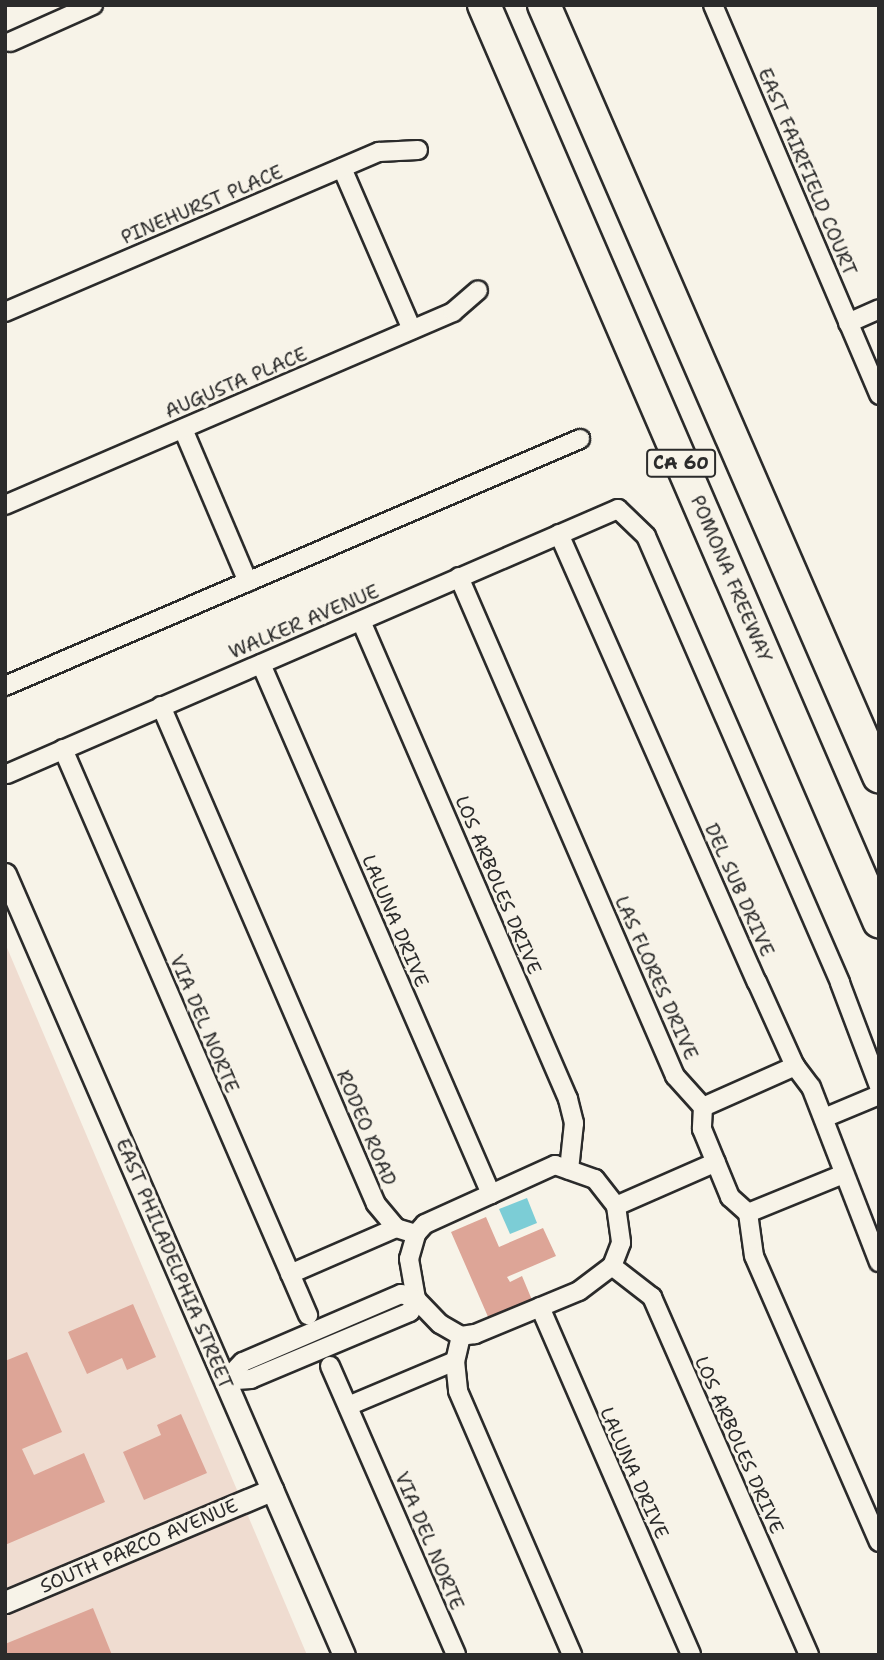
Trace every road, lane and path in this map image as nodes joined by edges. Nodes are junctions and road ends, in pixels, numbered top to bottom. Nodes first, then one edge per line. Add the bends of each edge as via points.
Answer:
1 (484, 5) edge
2 (544, 5) edge
3 (713, 5) edge
4 (86, 6) edge
5 (10, 42) dead end
6 (418, 150) dead end
7 (342, 168) junction
8 (478, 290) dead end
9 (879, 309) edge
10 (5, 312) edge
11 (848, 323) junction
12 (412, 330) junction
13 (879, 395) edge
14 (183, 429) junction
15 (580, 439) dead end
16 (5, 505) edge
17 (559, 534) junction
18 (459, 577) junction
19 (248, 582) junction
20 (361, 621) junction
21 (261, 664) junction
22 (5, 686) edge
23 (161, 706) junction
24 (63, 749) junction
25 (6, 774) edge
26 (879, 776) edge
27 (5, 874) edge
28 (879, 921) edge
29 (795, 1066) junction
30 (879, 1086) edge
31 (879, 1095) edge
32 (704, 1107) junction
33 (824, 1118) junction
34 (716, 1162) junction
35 (569, 1170) junction
36 (841, 1175) junction
37 (491, 1194) junction
38 (617, 1206) junction
39 (748, 1213) junction
40 (396, 1228) junction
41 (416, 1234) junction
42 (879, 1262) edge
43 (612, 1266) junction
44 (290, 1275) junction
45 (416, 1299) junction
46 (540, 1307) junction
47 (308, 1315) dead end
48 (461, 1336) junction
49 (455, 1361) junction
50 (330, 1366) dead end
51 (225, 1381) junction
52 (348, 1406) junction
53 (272, 1490) junction
54 (879, 1542) edge
55 (5, 1602) edge
56 (344, 1655) edge
57 (456, 1655) edge
58 (572, 1655) edge
59 (691, 1655) edge
60 (809, 1655) edge

1 - 28 highway, POMONA FREEWAY / CA 60
2 - 26 highway, CA 60
3 - 11 street, EAST FAIRFIELD COURT
4 - 5 street
6 - 7 street, PINEHURST PLACE via 379,152
7 - 10 street, PINEHURST PLACE
7 - 12 street
8 - 12 street, AUGUSTA PLACE via 453,312
9 - 11 street
11 - 13 street, EAST FAIRFIELD COURT
12 - 14 street, AUGUSTA PLACE
14 - 16 street, AUGUSTA PLACE
14 - 19 street
15 - 19 street
17 - 18 street, WALKER AVENUE
17 - 29 street, DEL SUB DRIVE
17 - 30 street, WALKER AVENUE via 618,509 646,536 840,983
18 - 20 street, WALKER AVENUE
18 - 32 street, LAS FLORES DRIVE via 675,1076
19 - 22 street
20 - 21 street, WALKER AVENUE
20 - 35 street, LOS ARBOLES DRIVE via 568,1099 574,1123
21 - 23 street, WALKER AVENUE
21 - 37 street, LALUNA DRIVE
23 - 24 street, WALKER AVENUE
23 - 40 street, RODEO ROAD via 376,1204
24 - 25 street, WALKER AVENUE
24 - 44 street, VIA DEL NORTE
27 - 51 street, EAST PHILADELPHIA STREET
29 - 32 street
29 - 33 street, DEL SUB DRIVE
31 - 33 street
32 - 34 street via 702,1129
33 - 36 street, DEL SUB DRIVE
34 - 38 street
34 - 39 street via 730,1197
35 - 37 street via 555,1166
35 - 38 street via 595,1179
36 - 39 street
36 - 42 street, DEL SUB DRIVE
37 - 41 street via 425,1224
38 - 43 street via 621,1243
39 - 54 street via 754,1256
40 - 41 street
40 - 44 street
41 - 45 street via 409,1259
43 - 46 street via 579,1291
43 - 60 street, LOS ARBOLES DRIVE via 652,1297
44 - 47 street, VIA DEL NORTE
45 - 48 street via 440,1324
45 - 51 street via 410,1312 348,1339 251,1379
46 - 48 street
46 - 59 street, LALUNA DRIVE
48 - 49 street
49 - 52 street
49 - 58 street via 458,1391
50 - 52 street, VIA DEL NORTE
51 - 53 street, EAST PHILADELPHIA STREET
52 - 57 street, VIA DEL NORTE
53 - 55 street, SOUTH PARCO AVENUE
53 - 56 street, EAST PHILADELPHIA STREET

